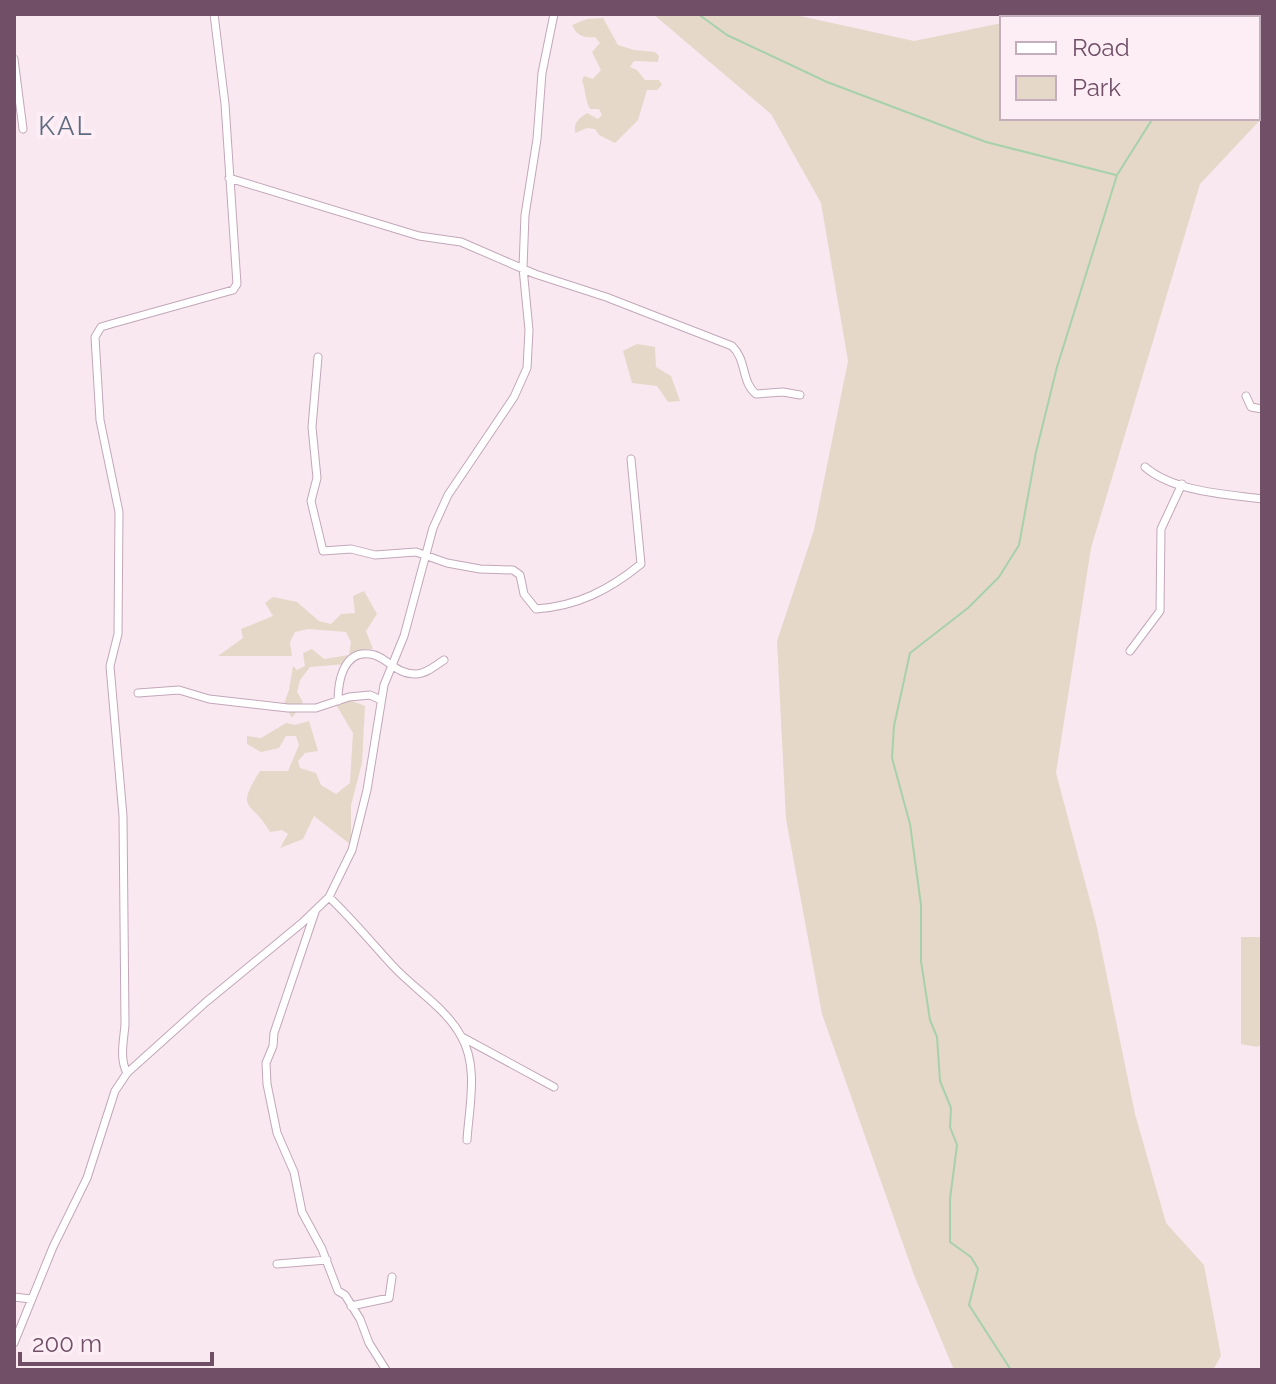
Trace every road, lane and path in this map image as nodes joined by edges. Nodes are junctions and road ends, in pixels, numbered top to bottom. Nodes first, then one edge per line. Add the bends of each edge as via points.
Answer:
1 (214, 14) edge
2 (554, 14) edge
3 (14, 59) edge
4 (23, 129) dead end
5 (229, 178) junction
6 (523, 268) junction
7 (318, 357) dead end
8 (800, 395) dead end
9 (1246, 396) dead end
10 (1262, 409) edge
11 (631, 459) dead end
12 (1145, 467) dead end
13 (1182, 484) junction
14 (1262, 499) edge
15 (426, 554) junction
16 (1130, 651) dead end
17 (444, 660) dead end
18 (391, 666) junction
19 (138, 693) dead end
20 (381, 700) junction
21 (338, 701) junction
22 (329, 897) junction
23 (316, 910) junction
24 (462, 1037) junction
25 (127, 1073) junction
26 (554, 1087) dead end
27 (467, 1140) dead end
28 (327, 1260) junction
29 (277, 1264) dead end
30 (392, 1277) dead end
31 (14, 1297) edge
32 (31, 1299) junction
33 (351, 1306) junction
34 (14, 1343) edge
35 (386, 1370) edge

1 - 5 street
2 - 6 street via 542,73
3 - 4 street
5 - 6 street via 419,236 461,242
5 - 25 street via 238,273 233,290 101,327 95,337 100,420 119,512 118,634 110,666 123,816 122,1054
6 - 8 street via 732,346 756,394
6 - 15 street via 527,368 502,417 448,495
7 - 15 street via 312,427 317,478 311,501 323,551
9 - 10 street via 1251,407
11 - 15 street via 641,564 586,600 536,609 513,570 447,563
12 - 13 street
13 - 14 street
13 - 16 street via 1161,529 1160,611
15 - 18 street
17 - 18 street via 421,674 400,673
18 - 20 street
18 - 21 street via 372,654 352,660 338,681
19 - 21 street via 179,690 288,708
20 - 21 street via 370,695
20 - 22 street via 352,850
22 - 23 street
22 - 24 street
23 - 25 street
23 - 28 street via 274,1033 266,1074 277,1133 294,1172 302,1212
24 - 26 street
24 - 27 street via 472,1099
25 - 32 street via 115,1091 87,1178
28 - 29 street
28 - 33 street via 338,1291
30 - 33 street via 389,1298
31 - 32 street
32 - 34 street
33 - 35 street

